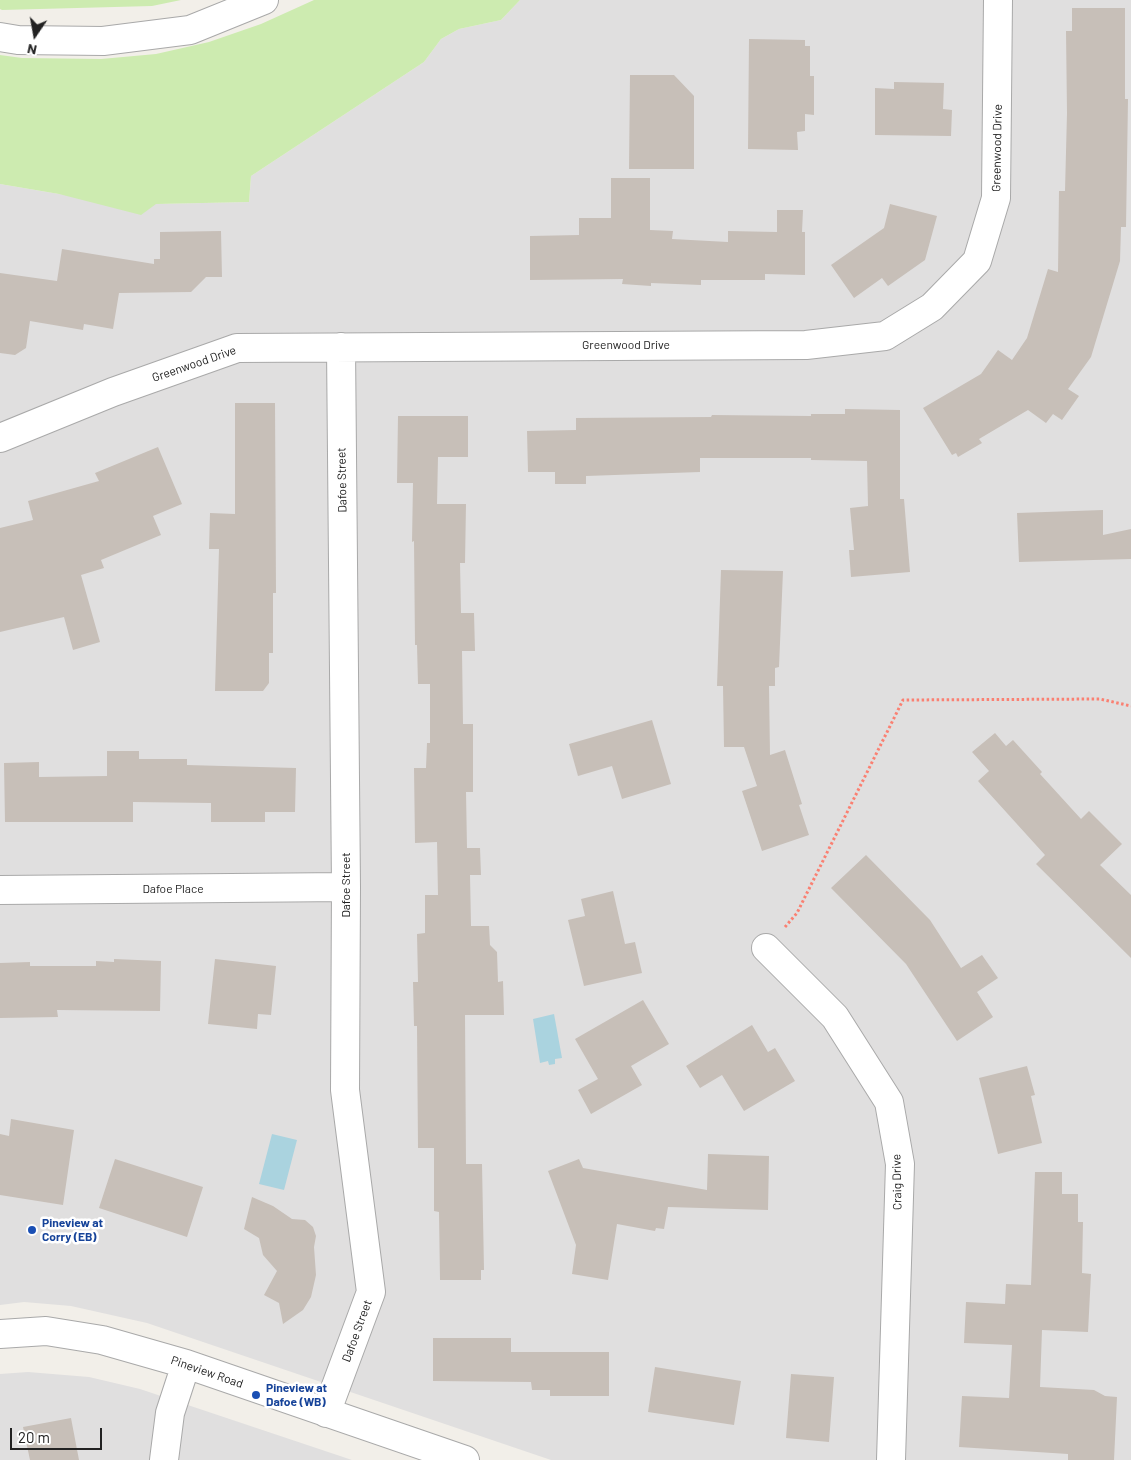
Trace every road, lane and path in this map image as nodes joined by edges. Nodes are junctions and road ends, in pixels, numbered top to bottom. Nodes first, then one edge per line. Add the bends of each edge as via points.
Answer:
1 (206, 0) edge
2 (264, 0) edge
3 (998, 0) edge
4 (190, 30) junction
5 (0, 37) edge
6 (341, 347) junction
7 (0, 438) edge
8 (1131, 706) edge
9 (346, 887) junction
10 (0, 890) edge
11 (766, 948) joint
12 (0, 1334) edge
13 (186, 1364) junction
14 (326, 1413) junction
15 (164, 1460) edge
16 (465, 1460) edge
17 (891, 1460) edge

1 - 4 street
2 - 4 street
3 - 6 street, Greenwood Drive via 996,198 977,260 932,307 885,336 806,344
4 - 5 street via 103,41
6 - 7 street, Greenwood Drive via 238,348 113,392
6 - 9 street, Dafoe Street
8 - 11 path via 1100,699 903,700 797,913
9 - 10 street, Dafoe Place
9 - 14 street, Dafoe Street via 345,1090 371,1292
11 - 17 street, Craig Drive via 835,1017 889,1102 900,1164
12 - 13 street, Pineview Road via 46,1331 102,1340
13 - 14 street, Pineview Road
13 - 15 street via 170,1413
14 - 16 street, Pineview Road

